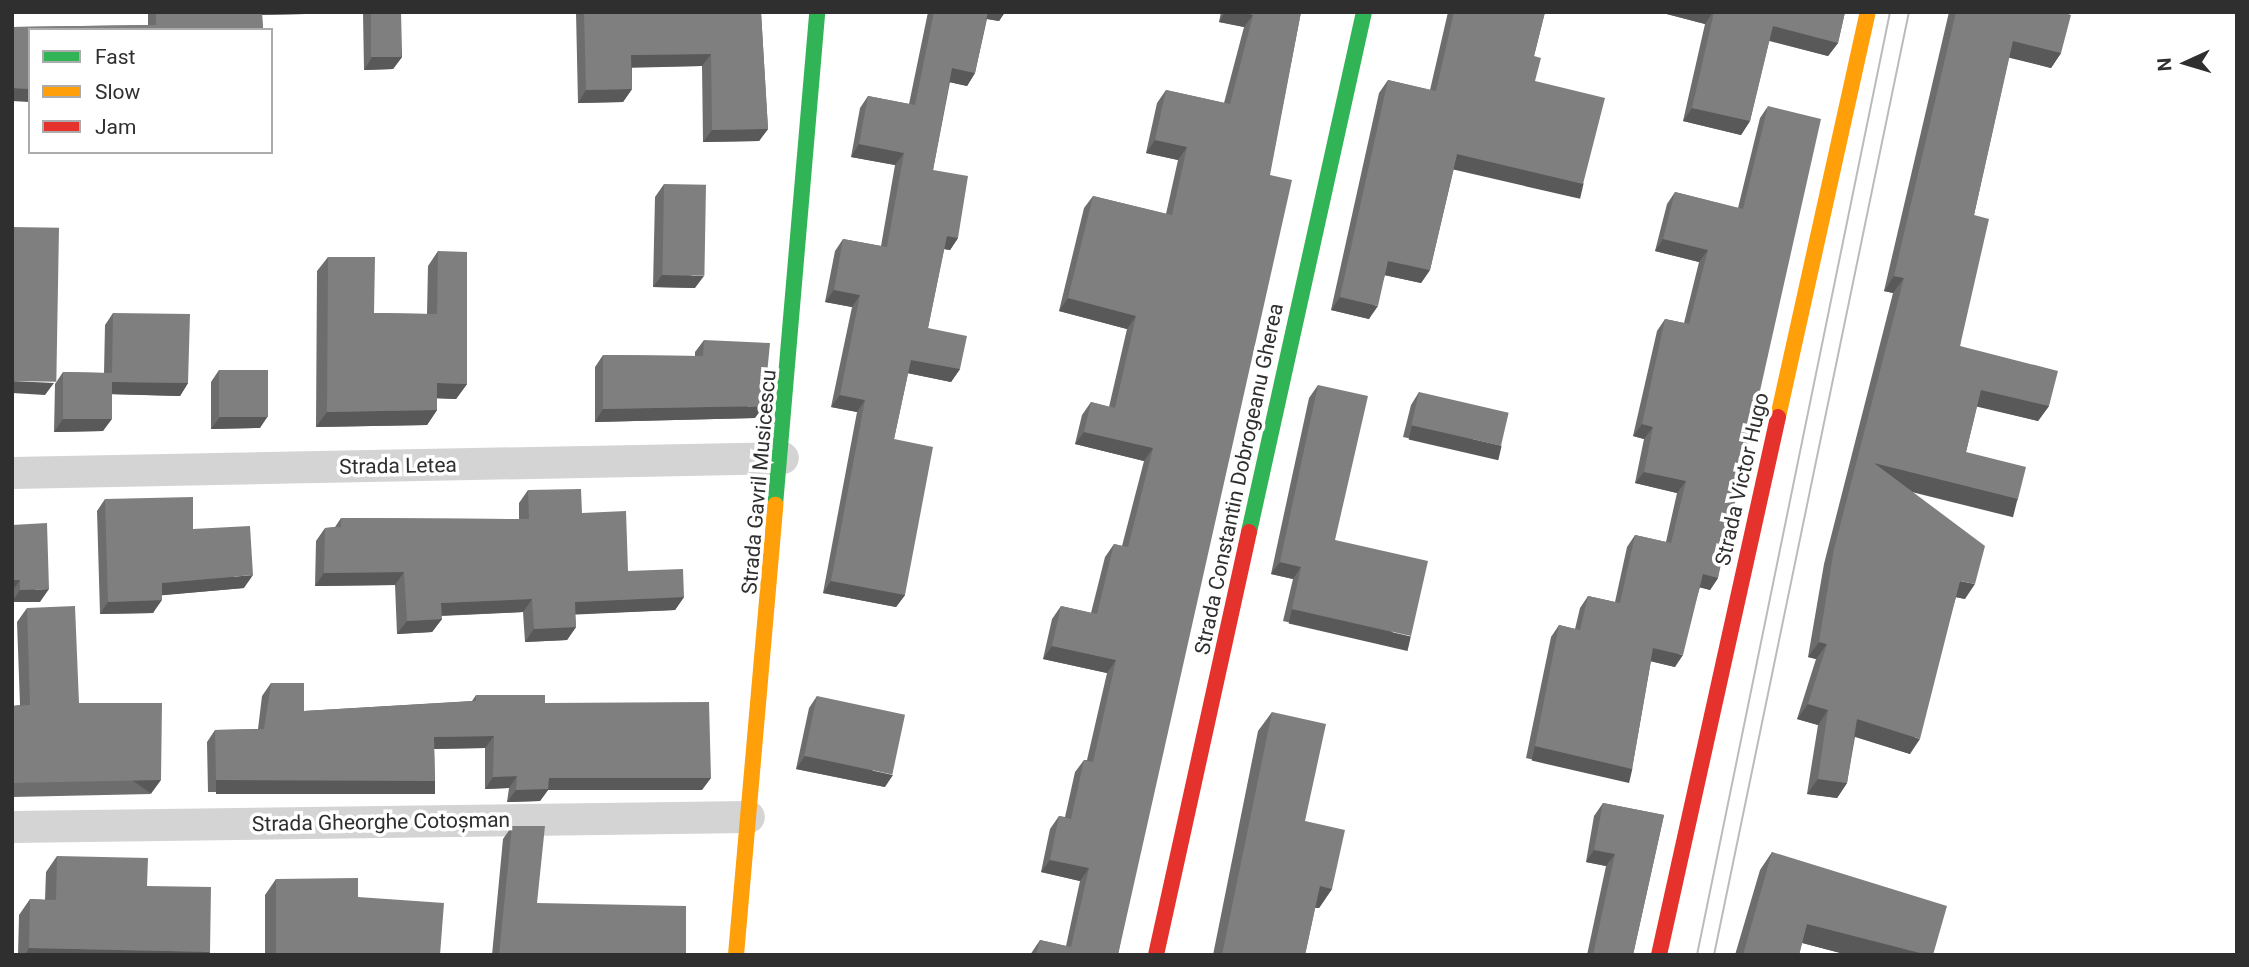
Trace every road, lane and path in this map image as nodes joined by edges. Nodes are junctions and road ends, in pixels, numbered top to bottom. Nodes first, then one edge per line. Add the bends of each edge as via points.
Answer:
1 (817, 12) edge
2 (1364, 12) edge
3 (1868, 12) edge
4 (783, 458) junction
5 (12, 473) edge
6 (749, 817) junction
7 (12, 827) edge
8 (736, 955) edge
9 (1156, 955) edge
10 (1659, 955) edge

1 - 4 street, Strada Gavril Musicescu
2 - 9 street, Strada Constantin Dobrogeanu Gherea
3 - 10 street, Strada Victor Hugo
4 - 5 street, Strada Letea
4 - 6 street, Strada Gavril Musicescu
6 - 7 street, Strada Gheorghe Cotoșman
6 - 8 street, Strada Gavril Musicescu

